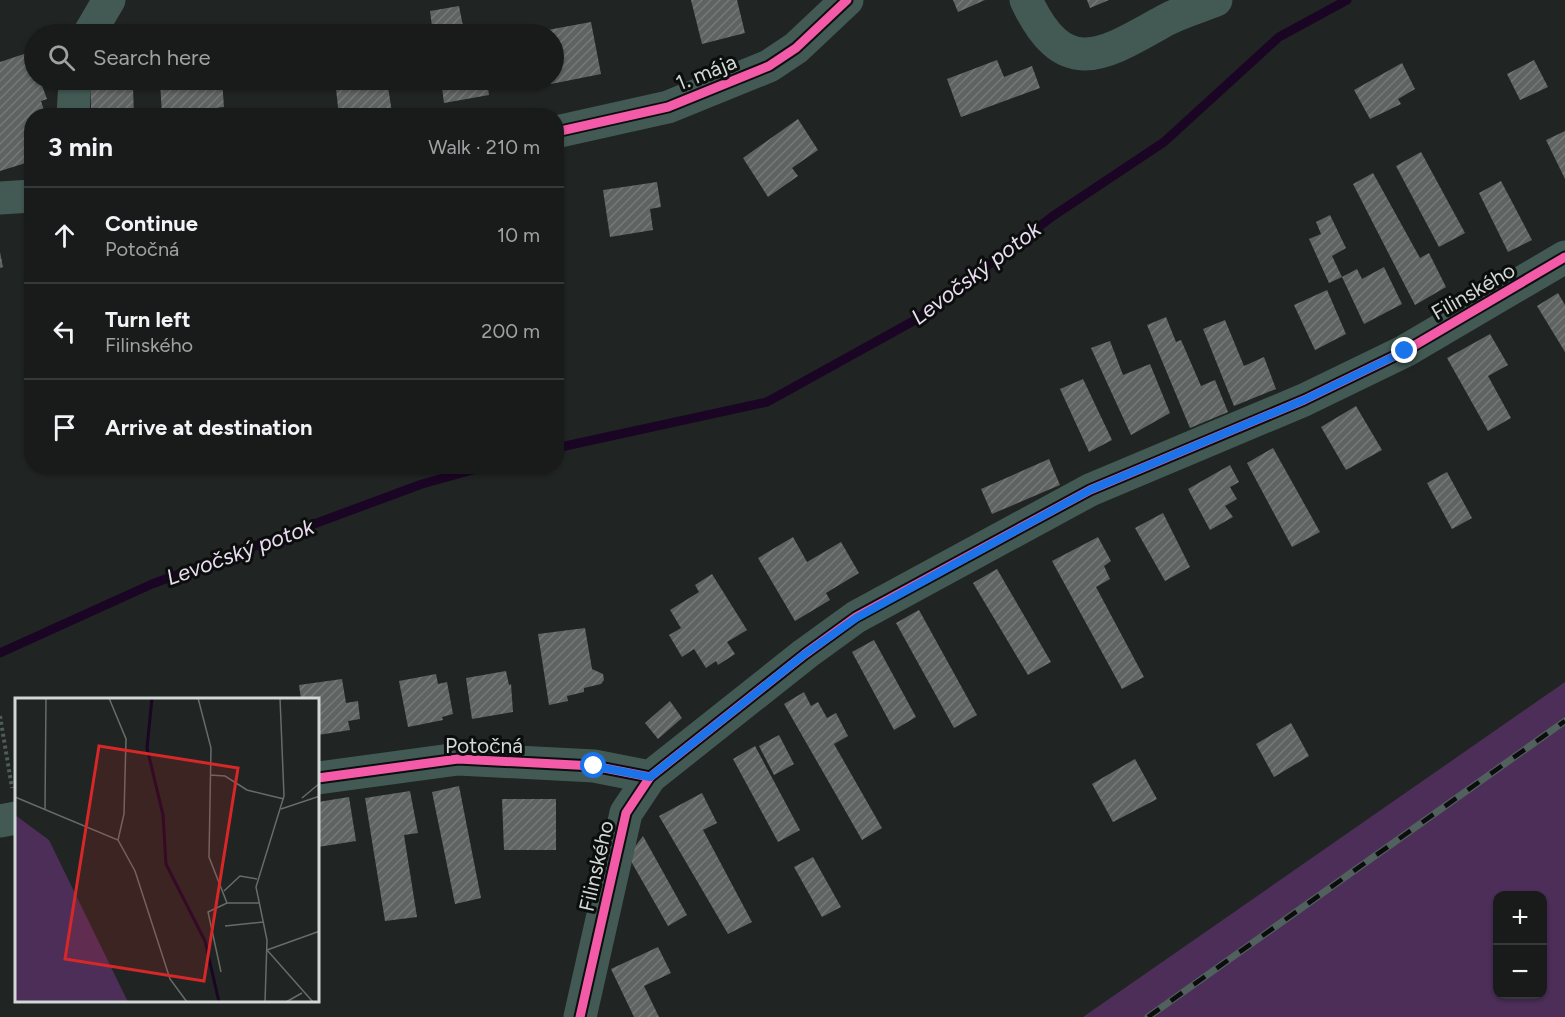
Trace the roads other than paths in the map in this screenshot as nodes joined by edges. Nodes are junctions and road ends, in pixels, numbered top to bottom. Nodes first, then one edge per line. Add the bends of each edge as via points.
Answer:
1 (109, 0) edge
2 (847, 0) edge
3 (1026, 0) edge
4 (1216, 0) edge
5 (95, 24) edge
6 (74, 90) edge
7 (73, 108) edge
8 (564, 130) edge
9 (24, 196) edge
10 (0, 198) edge
11 (1565, 257) edge
12 (650, 777) junction
13 (320, 778) edge
14 (580, 1017) edge

1 - 5 street
2 - 8 street, 1. mája via 796,48 769,66 668,106
3 - 4 street via 1058,45 1080,55 1110,49 1167,19
6 - 7 street
9 - 10 street
11 - 12 street, Filinského via 1405,351 1304,400 1090,490 866,612 805,654
12 - 13 street, Potočná via 594,766 458,759
12 - 14 street, Filinského via 626,813

